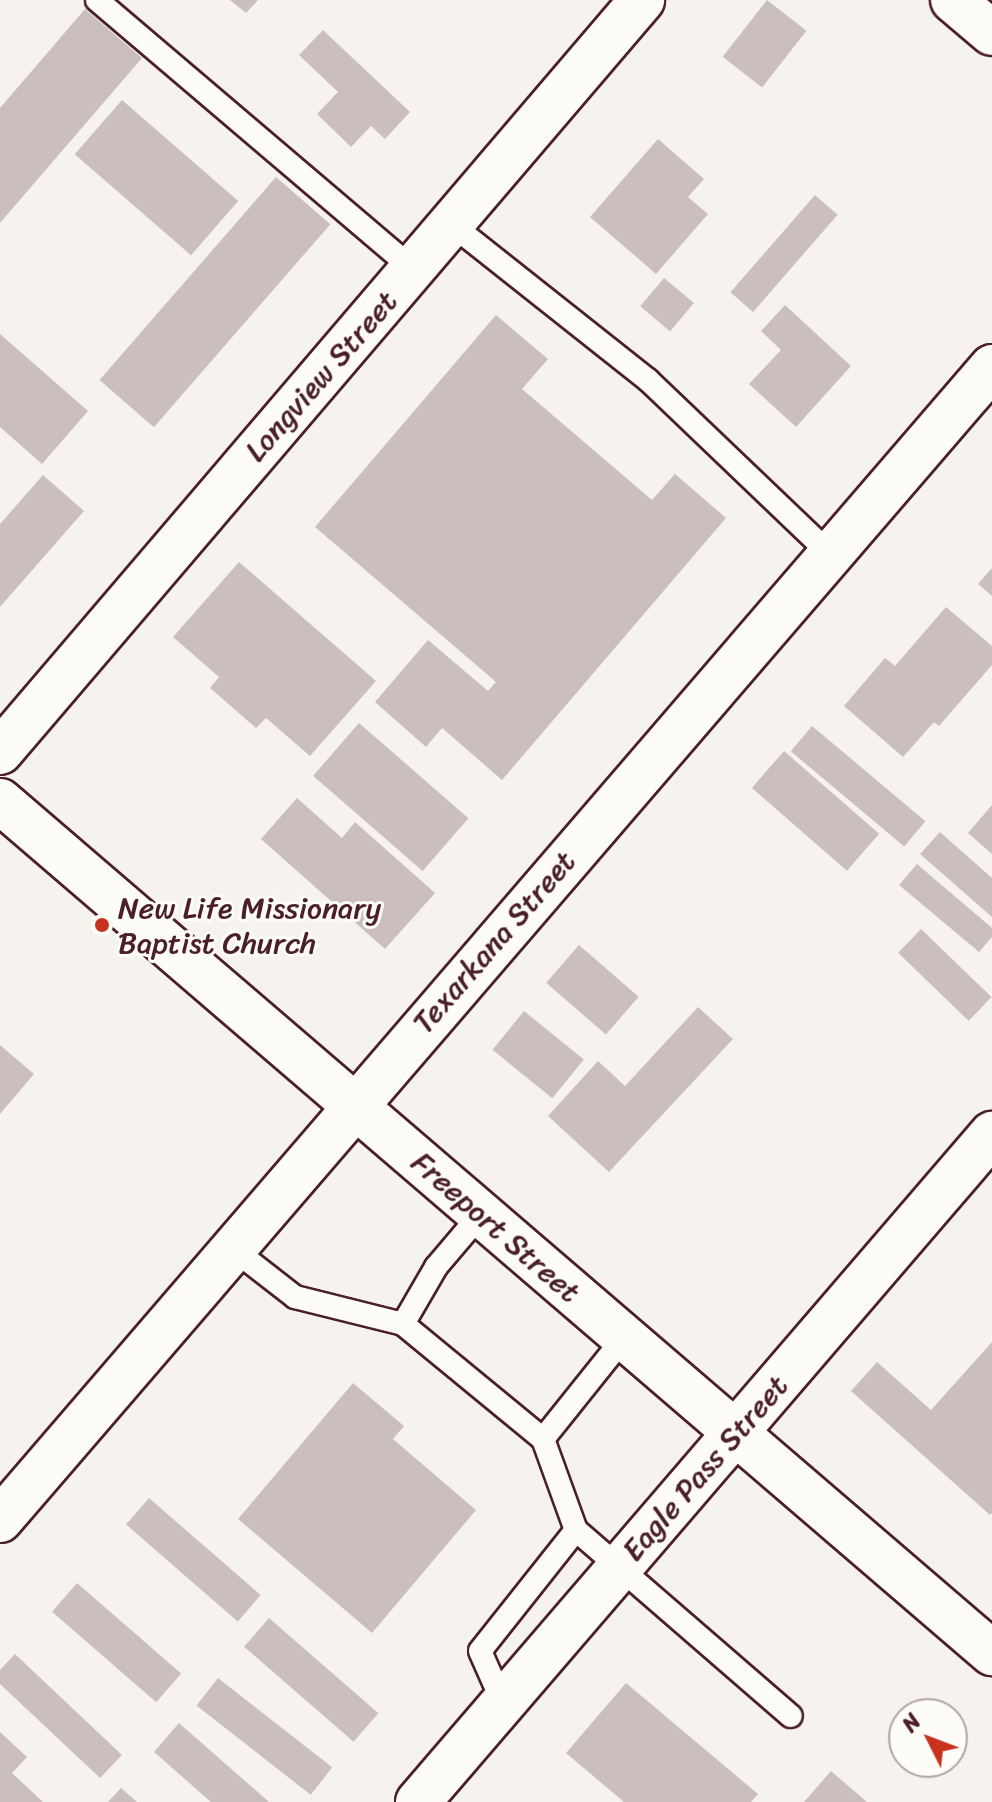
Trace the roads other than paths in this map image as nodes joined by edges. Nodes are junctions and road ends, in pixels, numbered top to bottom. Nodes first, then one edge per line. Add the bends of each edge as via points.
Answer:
1 (97, 0) edge
2 (642, 0) edge
3 (953, 0) edge
4 (992, 33) edge
5 (451, 224) junction
6 (413, 269) junction
7 (992, 367) edge
8 (830, 554) junction
9 (0, 752) edge
10 (0, 801) edge
11 (354, 1105) junction
12 (992, 1134) edge
13 (481, 1214) junction
14 (232, 1248) junction
15 (403, 1324) junction
16 (624, 1338) junction
17 (736, 1432) junction
18 (543, 1439) junction
19 (0, 1520) edge
20 (576, 1530) junction
21 (618, 1569) junction
22 (992, 1653) edge
23 (503, 1703) junction
24 (791, 1716) dead end
25 (418, 1802) edge

1 - 6 lane
2 - 5 street, Longview Street
3 - 4 street
5 - 6 street, Longview Street
5 - 8 lane via 648,380
6 - 9 street, Longview Street
7 - 8 street, Texarkana Street
8 - 11 street, Texarkana Street
10 - 11 street, Freeport Street
11 - 13 street, Freeport Street
11 - 14 street, Texarkana Street
12 - 17 street, Eagle Pass Street
13 - 15 lane via 436,1267
13 - 16 street, Freeport Street
14 - 15 lane via 295,1297
14 - 19 street, Texarkana Street
15 - 18 lane
16 - 17 street, Freeport Street
16 - 18 lane
17 - 21 street, Eagle Pass Street
17 - 22 street, Freeport Street
18 - 20 lane
20 - 21 lane
20 - 23 lane via 480,1651
21 - 23 street, Eagle Pass Street
21 - 24 lane
23 - 25 street, Eagle Pass Street

